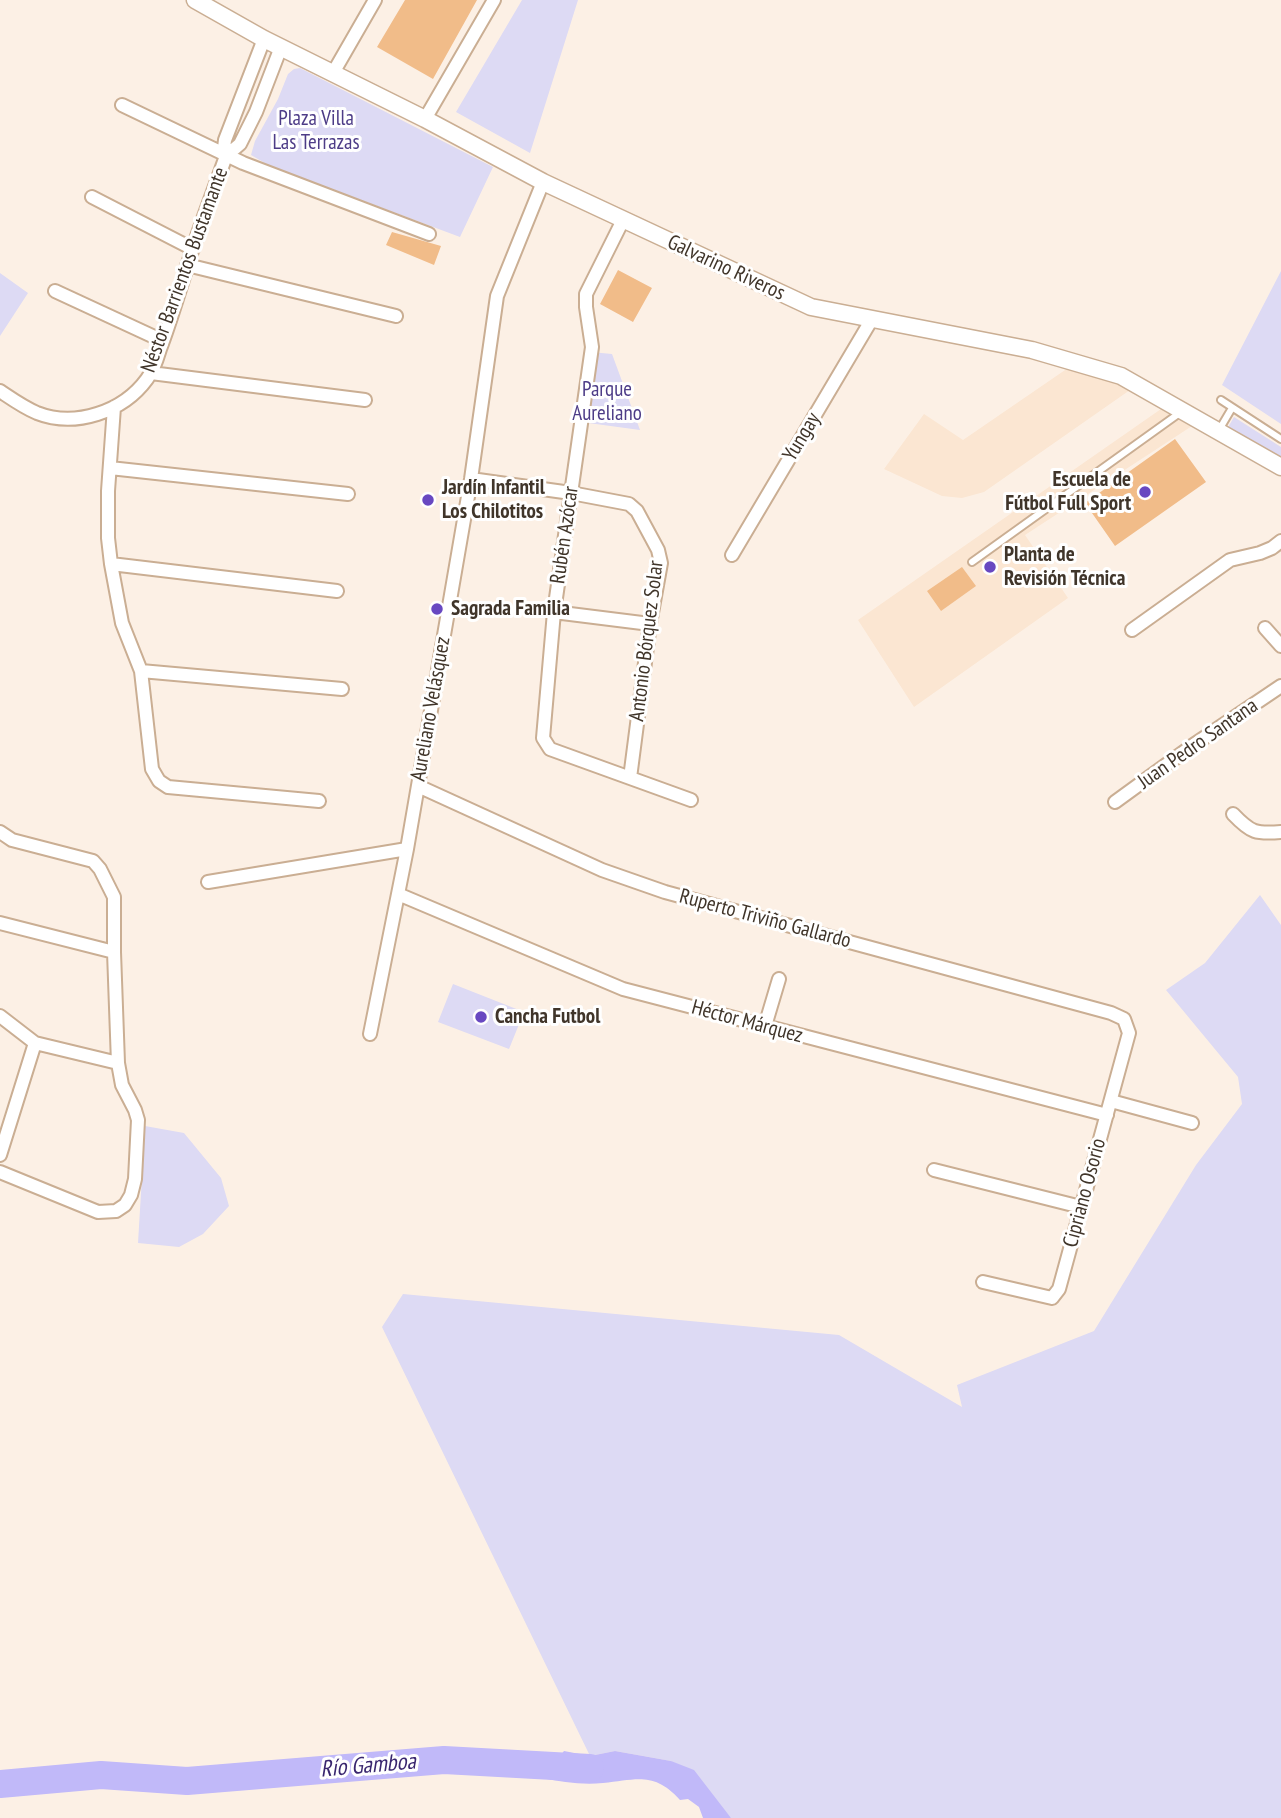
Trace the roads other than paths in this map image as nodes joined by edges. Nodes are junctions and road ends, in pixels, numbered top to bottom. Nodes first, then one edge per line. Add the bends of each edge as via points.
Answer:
1 (195, 0) edge
2 (375, 0) edge
3 (494, 0) edge
4 (264, 39) junction
5 (281, 47) junction
6 (333, 73) junction
7 (122, 105) dead end
8 (425, 119) junction
9 (226, 156) junction
10 (543, 182) junction
11 (92, 197) dead end
12 (623, 220) junction
13 (429, 234) dead end
14 (192, 249) junction
15 (187, 265) junction
16 (55, 291) dead end
17 (396, 316) dead end
18 (872, 319) junction
19 (163, 341) junction
20 (151, 373) junction
21 (0, 391) edge
22 (365, 400) dead end
23 (1220, 400) dead end
24 (114, 407) junction
25 (1232, 408) junction
26 (1183, 411) junction
27 (1218, 431) junction
28 (1281, 439) edge
29 (1281, 467) edge
30 (110, 468) junction
31 (471, 479) junction
32 (571, 493) junction
33 (348, 494) dead end
34 (1281, 541) edge
35 (732, 555) dead end
36 (972, 562) dead end
37 (111, 564) junction
38 (337, 590) dead end
39 (554, 612) junction
40 (650, 624) junction
41 (1265, 628) dead end
42 (1132, 630) dead end
43 (1281, 646) edge
44 (141, 671) junction
45 (1281, 687) edge
46 (342, 689) dead end
47 (630, 778) junction
48 (418, 786) junction
49 (691, 800) dead end
50 (318, 801) dead end
51 (1115, 802) dead end
52 (1233, 814) dead end
53 (1281, 832) edge
54 (1, 835) edge
55 (407, 849) junction
56 (208, 881) dead end
57 (398, 894) junction
58 (0, 923) edge
59 (114, 952) junction
60 (779, 979) dead end
61 (0, 1016) edge
62 (1124, 1019) joint
63 (765, 1026) junction
64 (370, 1034) dead end
65 (35, 1043) junction
66 (118, 1063) junction
67 (1111, 1101) junction
68 (1107, 1115) junction
69 (1192, 1123) dead end
70 (0, 1155) edge
71 (934, 1170) dead end
72 (0, 1172) edge
73 (1081, 1207) junction
74 (983, 1282) dead end

1 - 4 street, Galvarino Riveros
2 - 6 street
3 - 8 street
4 - 5 street, Galvarino Riveros
4 - 9 street, Néstor Barrientos Bustamante via 226,140
5 - 6 street, Galvarino Riveros
5 - 9 street, Néstor Barrientos Bustamante via 240,144
6 - 8 street, Galvarino Riveros
7 - 9 street
8 - 10 street, Galvarino Riveros
9 - 13 street
9 - 14 street, Néstor Barrientos Bustamante
10 - 12 street, Galvarino Riveros
10 - 31 street, Aureliano Velásquez via 497,296
11 - 14 street
12 - 18 street, Galvarino Riveros via 811,307
12 - 32 street, Rubén Azócar via 586,294 592,347
14 - 15 street, Néstor Barrientos Bustamante
15 - 17 street
15 - 19 street, Néstor Barrientos Bustamante
16 - 19 street
18 - 26 street, Galvarino Riveros via 1032,350 1121,376
18 - 35 street, Yungay
19 - 20 street, Néstor Barrientos Bustamante
20 - 22 street
20 - 24 street, Néstor Barrientos Bustamante via 128,399
21 - 24 street, Néstor Barrientos Bustamante via 46,416 67,418
23 - 25 lane
24 - 30 street
25 - 27 lane
25 - 28 lane
26 - 27 street, Galvarino Riveros
26 - 36 lane
27 - 29 street, Galvarino Riveros
30 - 33 street
30 - 37 street
31 - 32 street, Antonio Bórquez Solar
31 - 48 street, Aureliano Velásquez
32 - 39 street, Rubén Azócar
32 - 40 street, Antonio Bórquez Solar via 629,504 637,511 661,563
34 - 42 street via 1260,553 1230,560
37 - 38 street
37 - 44 street via 122,622
39 - 40 street
39 - 47 street, Rubén Azócar via 543,738 550,748
40 - 47 street, Antonio Bórquez Solar
41 - 43 street
44 - 46 street
44 - 50 street via 152,769 163,785
45 - 51 street, Juan Pedro Santana
47 - 49 street, Rubén Azócar
48 - 55 street, Aureliano Velásquez
48 - 62 street, Ruperto Triviño Gallardo via 602,870 665,892
52 - 53 street via 1245,828
54 - 59 street via 93,861 114,897
55 - 56 street
55 - 57 street, Aureliano Velásquez
57 - 63 street, Héctor Márquez via 623,989
57 - 64 street, Aureliano Velásquez
58 - 59 street
59 - 66 street
60 - 63 street
61 - 65 street
62 - 67 street, Cipriano Osorio via 1129,1033
63 - 68 street, Héctor Márquez
65 - 66 street
65 - 70 street
66 - 72 street via 122,1086 138,1120 135,1179 125,1205 116,1211 98,1212
67 - 68 street, Cipriano Osorio
67 - 69 street
68 - 73 street, Cipriano Osorio
71 - 73 street
73 - 74 street, Cipriano Osorio via 1059,1289 1052,1298

